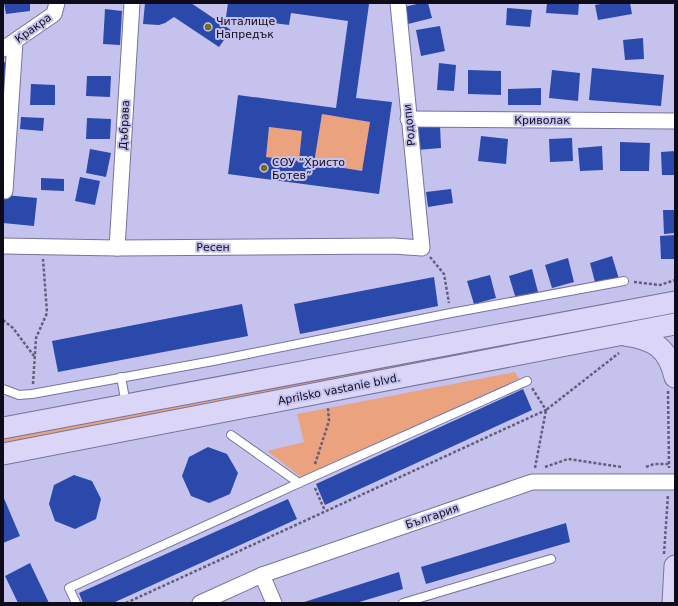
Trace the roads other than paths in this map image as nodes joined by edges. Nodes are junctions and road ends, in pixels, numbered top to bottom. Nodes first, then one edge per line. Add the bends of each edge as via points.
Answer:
1 (57, 3) edge
2 (132, 3) edge
3 (398, 3) edge
4 (9, 46) edge
5 (408, 119) junction
6 (675, 121) edge
7 (5, 191) dead end
8 (3, 246) edge
9 (117, 248) junction
10 (422, 248) joint
11 (624, 281) road end
12 (675, 302) edge
13 (675, 324) edge
14 (623, 342) junction
15 (121, 377) junction
16 (675, 377) edge
17 (527, 381) dead end
18 (3, 388) edge
19 (126, 405) junction
20 (3, 428) edge
21 (231, 435) dead end
22 (3, 454) edge
23 (675, 482) edge
24 (299, 483) junction
25 (552, 559) dead end
26 (675, 566) edge
27 (262, 575) junction
28 (76, 603) edge
29 (200, 603) edge
30 (274, 603) edge
31 (403, 603) edge
32 (673, 603) edge

1 - 4 street, Кракра via 54,14
2 - 9 street, Дъбрава
3 - 5 street, Родопи
4 - 7 street
5 - 6 street, Криволак
5 - 10 street, Родопи
8 - 9 street, Ресен
9 - 10 street, Ресен
11 - 15 lane
12 - 19 street, Aprilsko vastanie blvd.
13 - 14 street, Aprilsko vastanie blvd.
14 - 16 street via 640,337 660,348 672,364
14 - 22 street, Aprilsko vastanie blvd.
15 - 18 lane via 32,394 19,395
15 - 19 lane
17 - 24 lane
19 - 20 street, Aprilsko vastanie blvd.
21 - 24 lane
23 - 27 street, България via 532,482
24 - 28 lane via 69,588
25 - 31 lane
26 - 32 street
27 - 29 street, България
27 - 30 street

